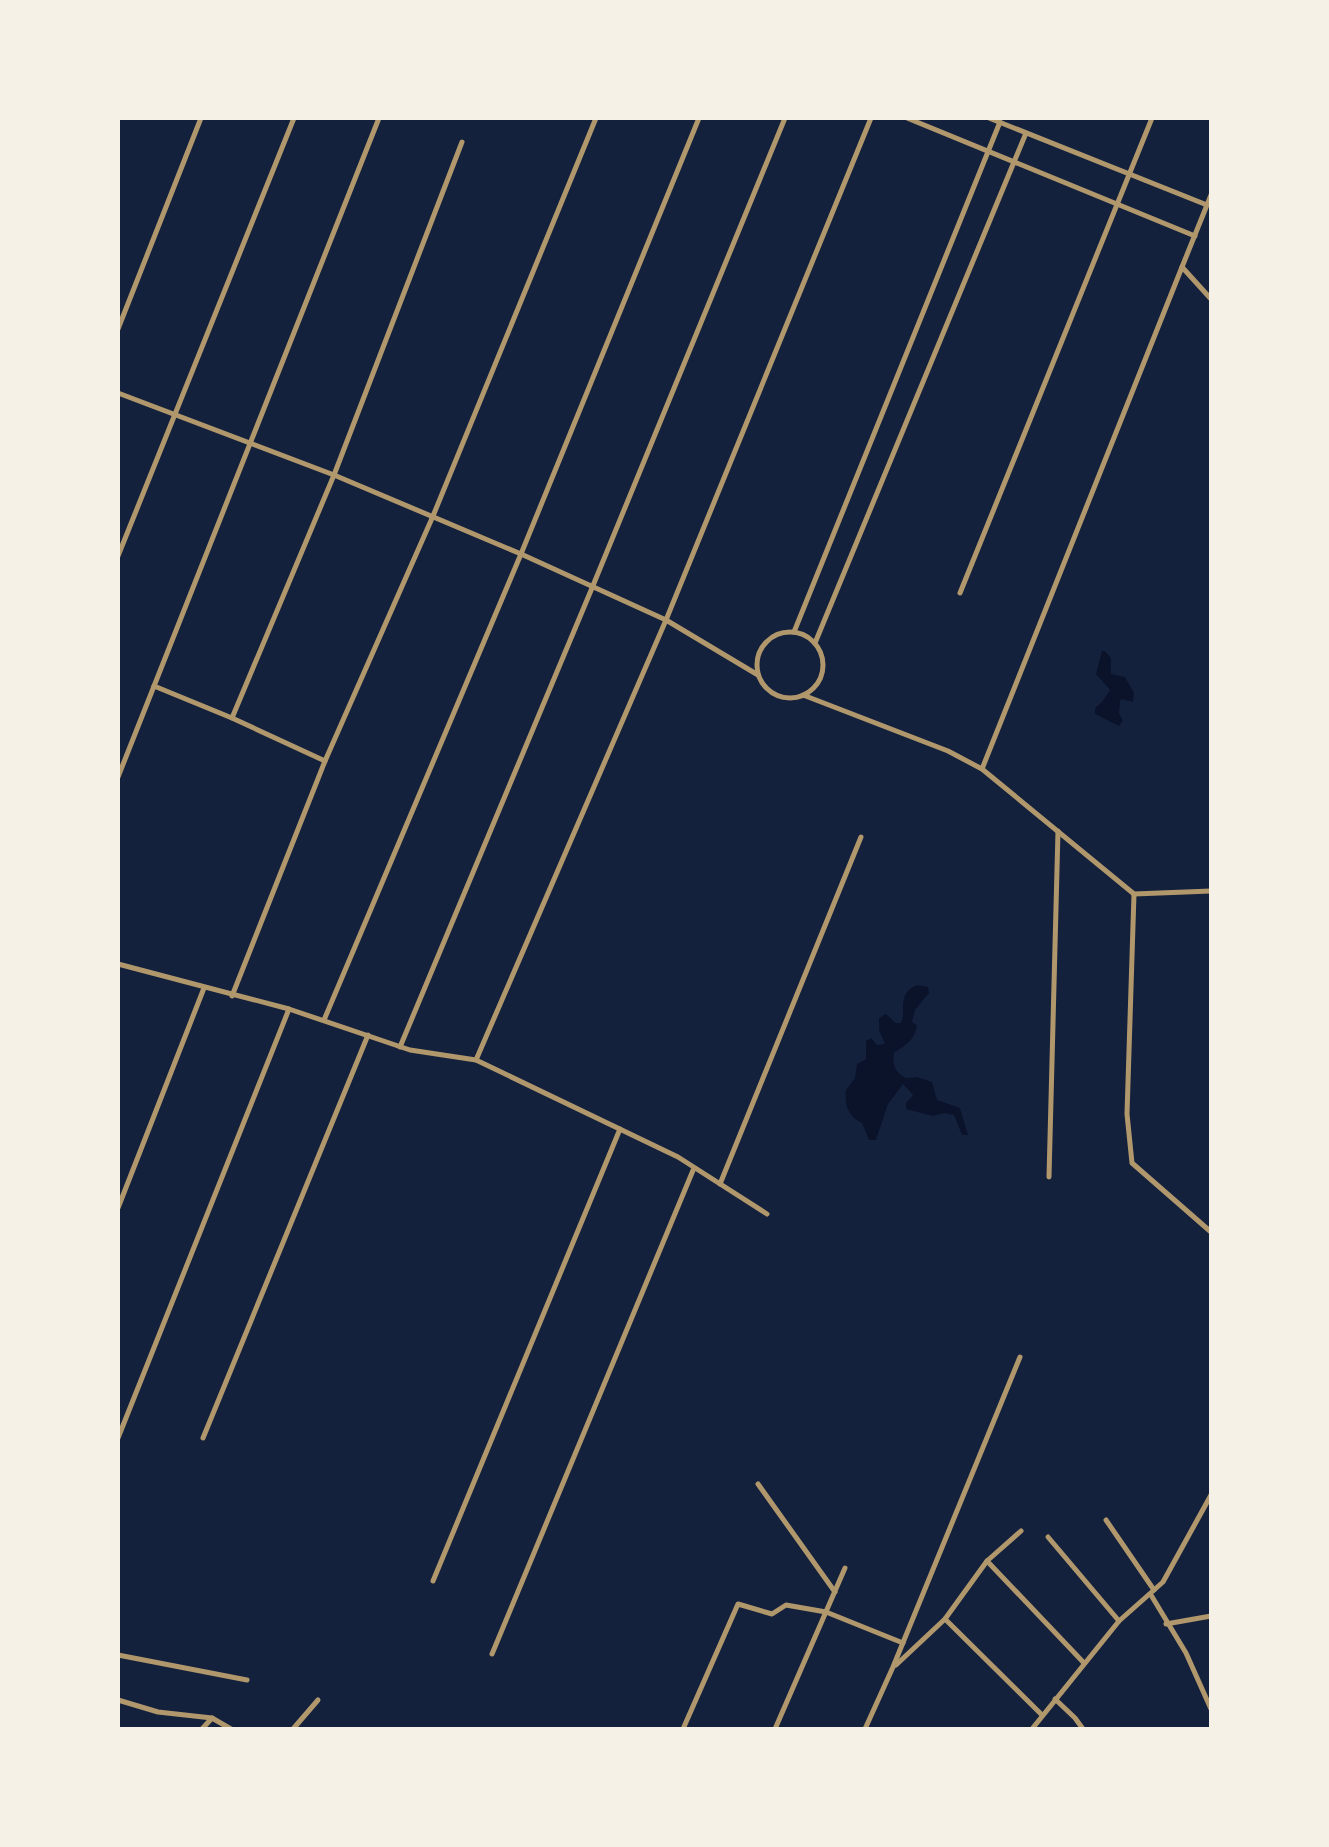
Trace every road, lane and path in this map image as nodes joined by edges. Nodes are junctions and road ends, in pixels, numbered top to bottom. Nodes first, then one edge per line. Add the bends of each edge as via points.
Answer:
1 (201, 118) edge
2 (294, 118) edge
3 (379, 118) edge
4 (596, 118) edge
5 (699, 118) edge
6 (785, 118) edge
7 (871, 118) edge
8 (907, 118) edge
9 (989, 118) edge
10 (1152, 118) edge
11 (1000, 122) junction
12 (1026, 133) junction
13 (462, 142) dead end
14 (989, 151) junction
15 (1015, 161) junction
16 (1130, 174) junction
17 (1211, 195) edge
18 (1118, 203) junction
19 (1207, 205) junction
20 (1195, 236) junction
21 (1182, 267) junction
22 (1211, 299) edge
23 (118, 329) edge
24 (118, 393) edge
25 (175, 414) junction
26 (252, 442) junction
27 (334, 475) junction
28 (433, 516) junction
29 (521, 554) junction
30 (118, 556) edge
31 (592, 588) junction
32 (960, 593) dead end
33 (666, 620) junction
34 (794, 632) junction
35 (815, 643) junction
36 (758, 675) junction
37 (154, 686) junction
38 (803, 695) junction
39 (232, 718) junction
40 (325, 761) junction
41 (982, 769) junction
42 (118, 777) edge
43 (1058, 831) junction
44 (861, 837) dead end
45 (1211, 891) edge
46 (1134, 894) junction
47 (118, 964) edge
48 (204, 988) junction
49 (232, 996) junction
50 (289, 1009) junction
51 (324, 1020) junction
52 (368, 1035) junction
53 (400, 1047) junction
54 (476, 1060) junction
55 (620, 1129) junction
56 (694, 1168) junction
57 (1049, 1177) dead end
58 (720, 1184) junction
59 (118, 1208) edge
60 (767, 1214) dead end
61 (1211, 1232) edge
62 (1020, 1357) dead end
63 (118, 1438) edge
64 (203, 1438) dead end
65 (758, 1484) dead end
66 (1211, 1495) edge
67 (1106, 1520) dead end
68 (1021, 1531) dead end
69 (1048, 1537) dead end
70 (987, 1561) junction
71 (845, 1568) dead end
72 (433, 1581) dead end
73 (835, 1592) junction
74 (1153, 1592) junction
75 (826, 1612) junction
76 (1211, 1616) edge
77 (945, 1619) junction
78 (1119, 1621) junction
79 (1166, 1624) junction
80 (903, 1643) junction
81 (492, 1654) dead end
82 (118, 1655) edge
83 (1084, 1663) junction
84 (893, 1667) junction
85 (247, 1680) dead end
86 (1055, 1699) junction
87 (118, 1700) edge
88 (318, 1700) dead end
89 (1211, 1709) edge
90 (1042, 1715) junction
91 (212, 1718) junction
92 (202, 1729) edge
93 (231, 1729) edge
94 (293, 1729) edge
95 (683, 1729) edge
96 (775, 1729) edge
97 (865, 1729) edge
98 (1032, 1729) edge
99 (1083, 1729) edge

1 - 23 street
2 - 25 street
3 - 26 street
4 - 28 street
5 - 29 street
6 - 31 street
7 - 33 street
8 - 14 street
9 - 11 street
10 - 16 street
11 - 12 street
11 - 14 street
12 - 15 street
12 - 16 street
13 - 27 street
14 - 15 street
14 - 34 street
15 - 18 street
15 - 35 street
16 - 18 street
16 - 19 street
17 - 19 street
18 - 20 street
18 - 32 street
19 - 20 street
20 - 21 street
21 - 22 street
21 - 41 street
24 - 25 street
25 - 26 street
25 - 30 street
26 - 27 street
26 - 37 street
27 - 28 street
27 - 39 street
28 - 29 street
28 - 40 street
29 - 31 street
29 - 51 street
31 - 33 street
31 - 53 street
33 - 36 street
33 - 54 street
34 - 35 street
34 - 36 street via 765,644
35 - 38 street via 822,673 817,685
36 - 38 street via 782,697
37 - 39 street
37 - 42 street
38 - 41 street
39 - 40 street
40 - 49 street
41 - 43 street
43 - 46 street
43 - 57 street
44 - 58 street
45 - 46 street
46 - 61 street via 1127,1114 1132,1163
47 - 48 street
48 - 49 street
48 - 59 street
49 - 50 street
50 - 51 street
50 - 63 street
51 - 52 street
52 - 53 street
52 - 64 street
53 - 54 street
54 - 55 street
55 - 56 street
55 - 72 street
56 - 58 street
56 - 81 street
58 - 60 street
62 - 80 street
65 - 73 street
66 - 74 street
67 - 74 street
68 - 70 street
69 - 78 street
70 - 77 street
70 - 83 street
71 - 73 street
73 - 75 street
74 - 78 street
74 - 79 street
75 - 80 street
75 - 95 street via 786,1605 772,1614 741,1604 735,1607
75 - 96 street
76 - 79 street
77 - 84 street
77 - 90 street
78 - 83 street
79 - 89 street via 1186,1653
80 - 84 street
82 - 85 street
83 - 86 street
84 - 97 street
86 - 90 street
86 - 99 street
87 - 91 street via 158,1712
88 - 94 street
90 - 98 street
91 - 92 street
91 - 93 street

